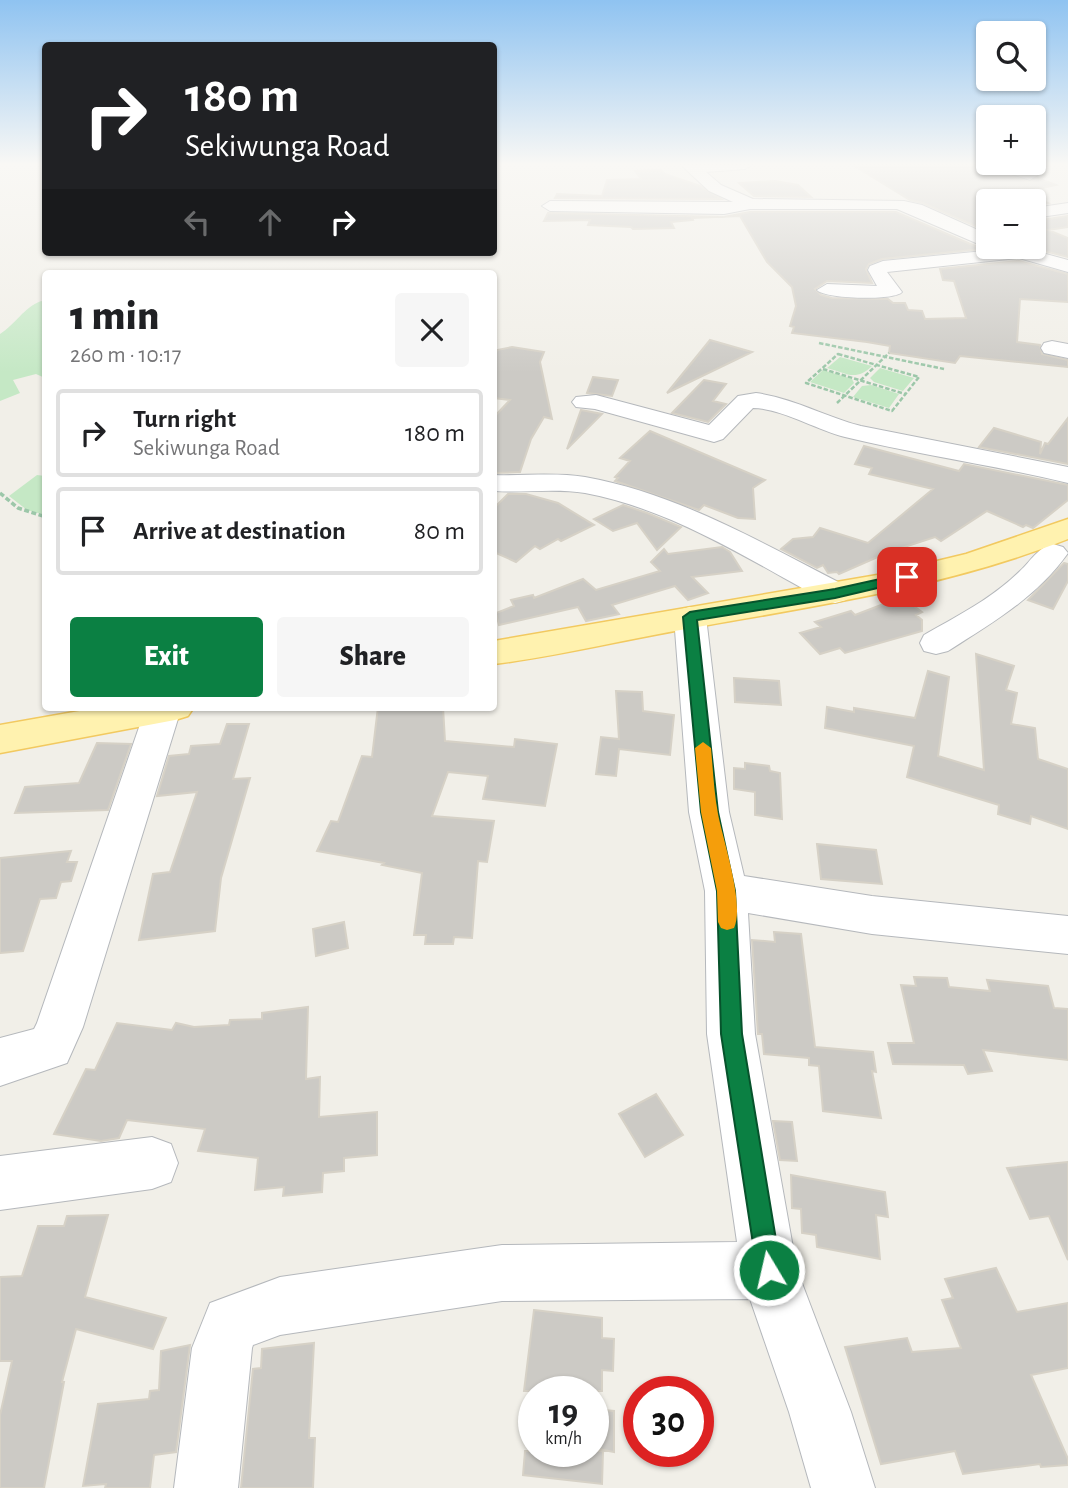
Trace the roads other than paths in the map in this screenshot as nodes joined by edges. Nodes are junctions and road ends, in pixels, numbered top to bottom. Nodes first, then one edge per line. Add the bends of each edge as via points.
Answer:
1 (976, 254) edge
2 (1042, 259) edge
3 (1068, 266) edge
4 (827, 290) dead end
5 (584, 402) dead end
6 (1068, 475) edge
7 (497, 483) edge
8 (1056, 545) edge
9 (835, 593) junction
10 (690, 617) junction
11 (936, 643) dead end
12 (497, 652) edge
13 (153, 711) edge
14 (168, 711) edge
15 (0, 739) edge
16 (726, 891) junction
17 (1068, 935) edge
18 (0, 1062) edge
19 (152, 1163) dead end
20 (0, 1183) edge
21 (769, 1270) junction
22 (206, 1488) edge
23 (843, 1488) edge

1 - 4 street via 877,270 892,292
2 - 3 street
5 - 6 street via 714,434 746,401 765,401 860,433
7 - 9 street via 547,481 628,495 729,538
8 - 9 main road
8 - 11 street via 1031,578 1006,600
9 - 10 main road
10 - 12 main road
10 - 16 street via 709,812
13 - 15 main road
14 - 18 street via 50,1048
16 - 17 street via 872,915
16 - 21 street via 732,1034
19 - 20 street
21 - 22 street via 502,1273 280,1306 231,1324 222,1348
21 - 23 street

